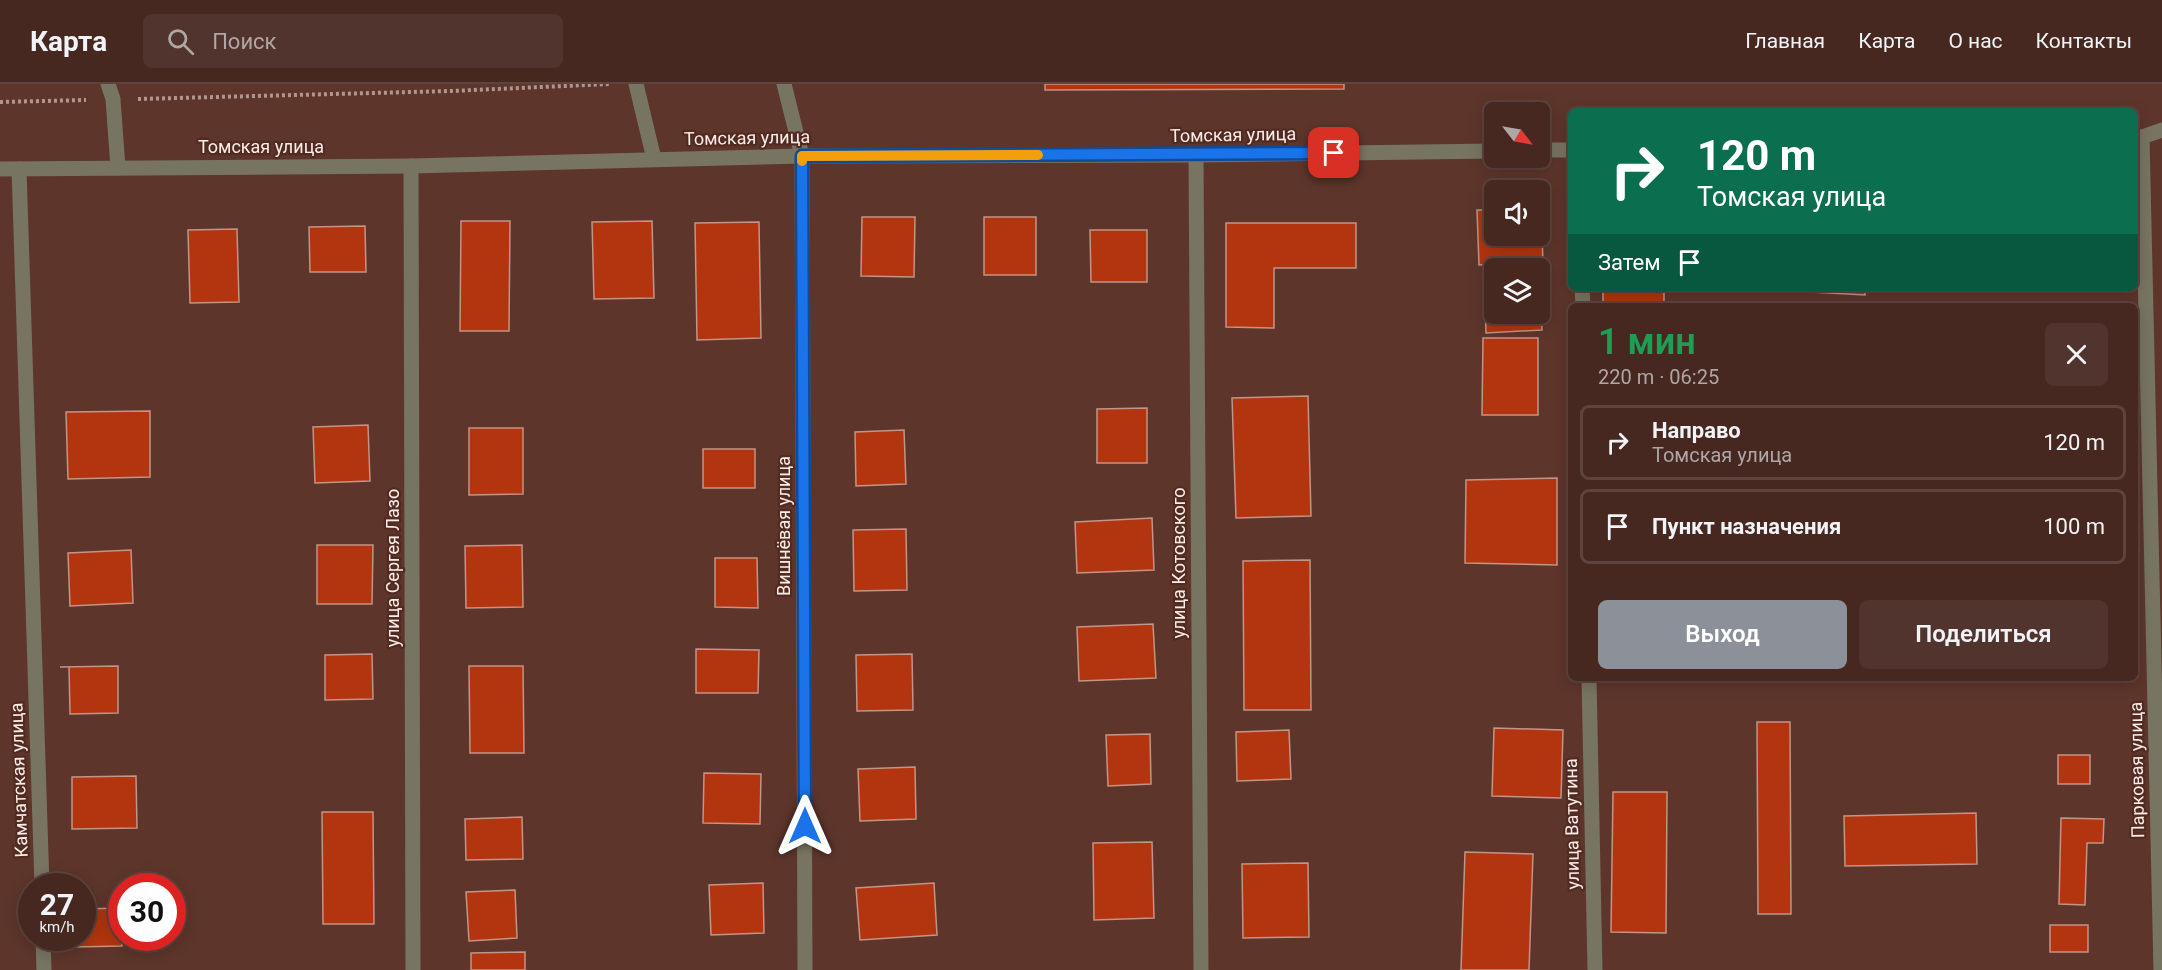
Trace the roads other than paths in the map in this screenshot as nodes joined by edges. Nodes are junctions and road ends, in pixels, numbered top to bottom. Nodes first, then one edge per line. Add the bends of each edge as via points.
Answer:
1 (108, 84) edge
2 (636, 84) edge
3 (784, 84) edge
4 (2162, 130) edge
5 (2138, 137) edge
6 (1550, 150) edge
7 (1568, 150) edge
8 (1484, 151) edge
9 (1196, 155) junction
10 (802, 156) junction
11 (654, 159) junction
12 (411, 166) junction
13 (118, 168) junction
14 (0, 169) edge
15 (19, 169) junction
16 (1589, 681) edge
17 (42, 873) edge
18 (43, 951) edge
19 (44, 970) edge
20 (413, 970) edge
21 (805, 970) edge
22 (1201, 970) edge
23 (1594, 970) edge
24 (2162, 970) edge

1 - 13 street via 113,99
2 - 11 street
3 - 10 street, Вишнёвая улица
4 - 5 street
5 - 24 street, Парковая улица
6 - 7 street
8 - 9 street, Томская улица
9 - 10 street, Томская улица
9 - 22 street, улица Котовского
10 - 11 street, Томская улица
10 - 21 street, Вишнёвая улица
11 - 12 street, Томская улица
12 - 13 street, Томская улица
12 - 20 street, улица Сергея Лазо
13 - 15 street, Томская улица
14 - 15 street, Томская улица
15 - 17 street, Камчатская улица
16 - 23 street, улица Ватутина
18 - 19 street

